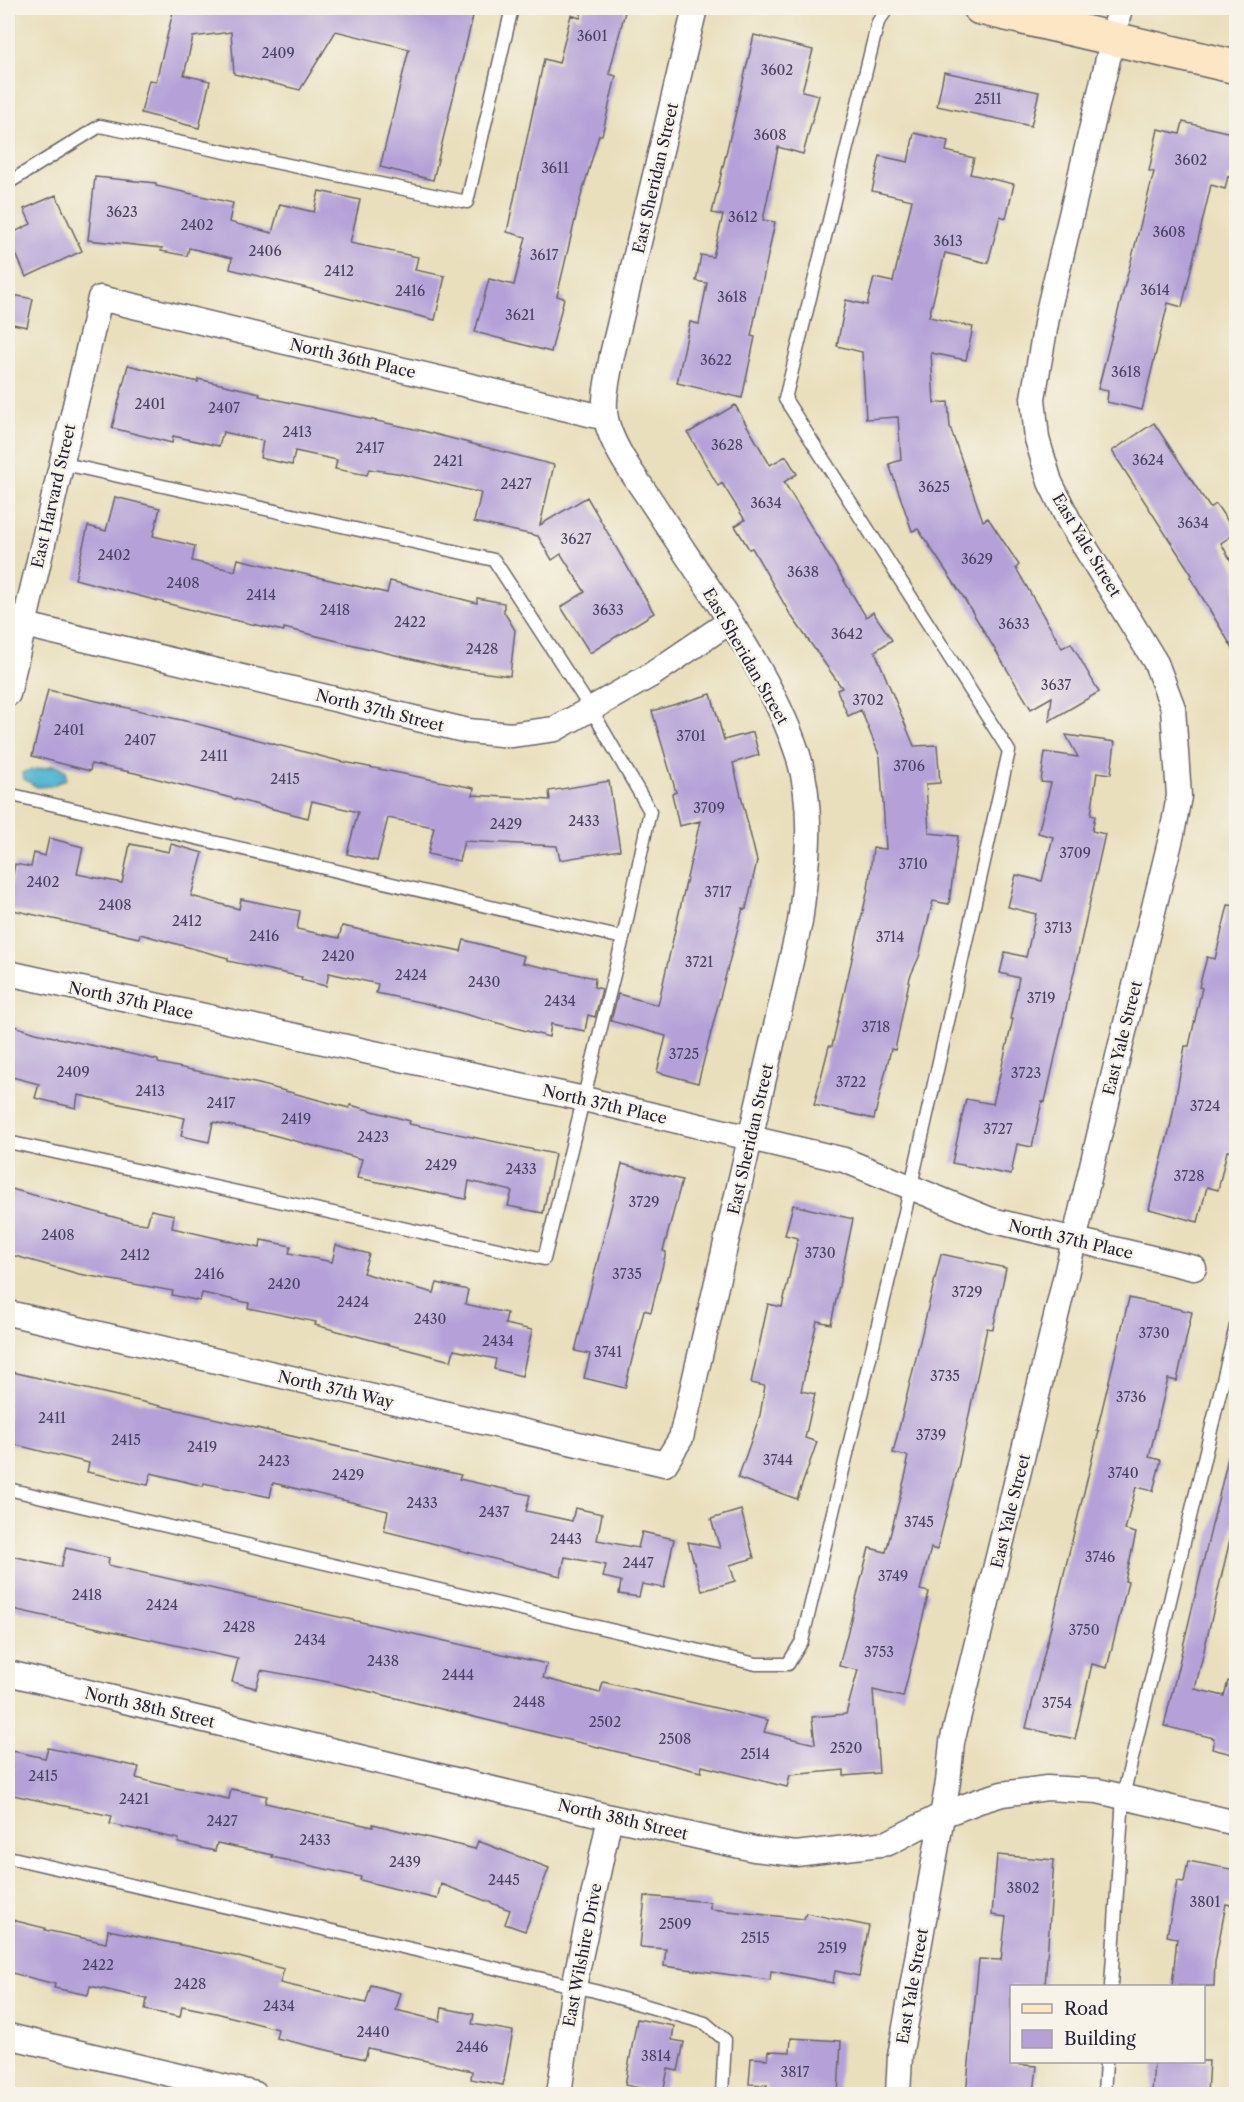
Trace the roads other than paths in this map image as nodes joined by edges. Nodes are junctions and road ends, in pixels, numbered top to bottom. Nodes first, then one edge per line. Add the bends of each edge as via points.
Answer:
1 (512, 8) edge
2 (695, 8) edge
3 (888, 8) edge
4 (980, 8) edge
5 (1117, 23) edge
6 (1236, 67) edge
7 (8, 183) edge
8 (100, 298) joint
9 (606, 418) junction
10 (60, 463) junction
11 (16, 622) edge
12 (729, 622) junction
13 (8, 694) edge
14 (591, 709) junction
15 (8, 794) edge
16 (623, 938) junction
17 (8, 973) edge
18 (584, 1099) junction
19 (750, 1138) junction
20 (8, 1142) edge
21 (911, 1187) junction
22 (1074, 1239) junction
23 (1194, 1268) dead end
24 (8, 1313) edge
25 (1236, 1326) edge
26 (665, 1464) joint
27 (8, 1489) edge
28 (8, 1672) edge
29 (1124, 1796) junction
30 (942, 1815) junction
31 (610, 1817) junction
32 (1236, 1823) edge
33 (8, 1857) edge
34 (1111, 1985) edge
35 (574, 1986) junction
36 (8, 2036) edge
37 (1106, 2063) edge
38 (255, 2094) edge
39 (560, 2094) edge
40 (722, 2094) edge
41 (898, 2094) edge
42 (1104, 2094) edge

1 - 7 lane via 467,202 100,126
2 - 9 street, East Sheridan Street via 612,355
3 - 21 lane via 878,22 785,399 1009,751
4 - 5 main road
5 - 6 main road
5 - 22 street, East Yale Street via 1048,312 1033,398 1037,439 1050,482 1069,521 1156,663 1173,708 1179,796
8 - 9 street, North 36th Place
8 - 10 street, East Harvard Street
9 - 12 street, East Sheridan Street via 623,456
10 - 11 street, East Harvard Street
10 - 14 lane via 494,560
11 - 13 street, East Harvard Street
11 - 14 street, North 37th Street via 468,731 512,735 555,729
12 - 14 street, North 37th Street via 651,675
12 - 19 street, East Sheridan Street via 785,718 799,758 808,811 808,858 800,922
14 - 16 lane via 650,812
15 - 16 lane
16 - 18 lane
17 - 18 street, North 37th Place
18 - 19 street, North 37th Place
18 - 20 lane via 544,1259
19 - 21 street, North 37th Place via 844,1160
19 - 26 street, East Sheridan Street via 681,1438
21 - 22 street, North 37th Place via 991,1220
21 - 27 lane via 802,1641 788,1664 756,1664
22 - 23 street, North 37th Place
22 - 30 street, East Yale Street via 1020,1475 952,1742
24 - 26 street, North 37th Way
25 - 29 lane
28 - 31 street, North 38th Street
29 - 30 street, North 38th Street via 1047,1788 1002,1794
29 - 32 street, North 38th Street
29 - 34 lane
30 - 31 street, North 38th Street via 888,1844 796,1854 754,1849
30 - 41 street, East Yale Street via 900,2056
31 - 35 street, East Wilshire Drive
33 - 35 lane
35 - 39 street, East Wilshire Drive
35 - 40 lane via 705,2023 725,2040
36 - 38 street
37 - 42 lane

